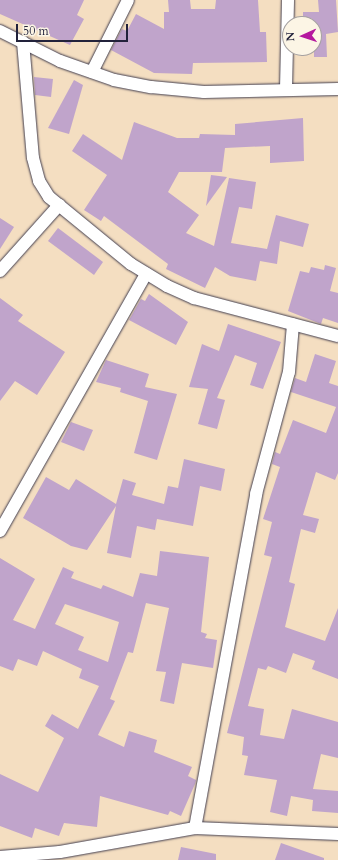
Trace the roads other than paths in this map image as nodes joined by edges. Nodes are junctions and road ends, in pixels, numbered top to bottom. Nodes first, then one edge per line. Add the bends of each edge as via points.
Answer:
1 (128, 0) edge
2 (288, 0) edge
3 (0, 31) edge
4 (23, 42) junction
5 (92, 72) junction
6 (286, 89) junction
7 (338, 89) edge
8 (59, 205) junction
9 (0, 271) edge
10 (146, 274) junction
11 (293, 324) junction
12 (338, 336) edge
13 (0, 531) edge
14 (196, 828) junction
15 (338, 834) edge
16 (0, 857) edge
17 (3, 860) edge

1 - 5 street
2 - 6 street
3 - 4 street
4 - 5 street
4 - 8 street via 33,158 39,181
5 - 6 street via 151,87 204,92
6 - 7 street
8 - 9 street
8 - 10 street
10 - 11 street via 194,298
10 - 13 street
11 - 12 street
11 - 14 street via 289,372 256,494
14 - 15 street
14 - 16 street via 68,851
16 - 17 street

